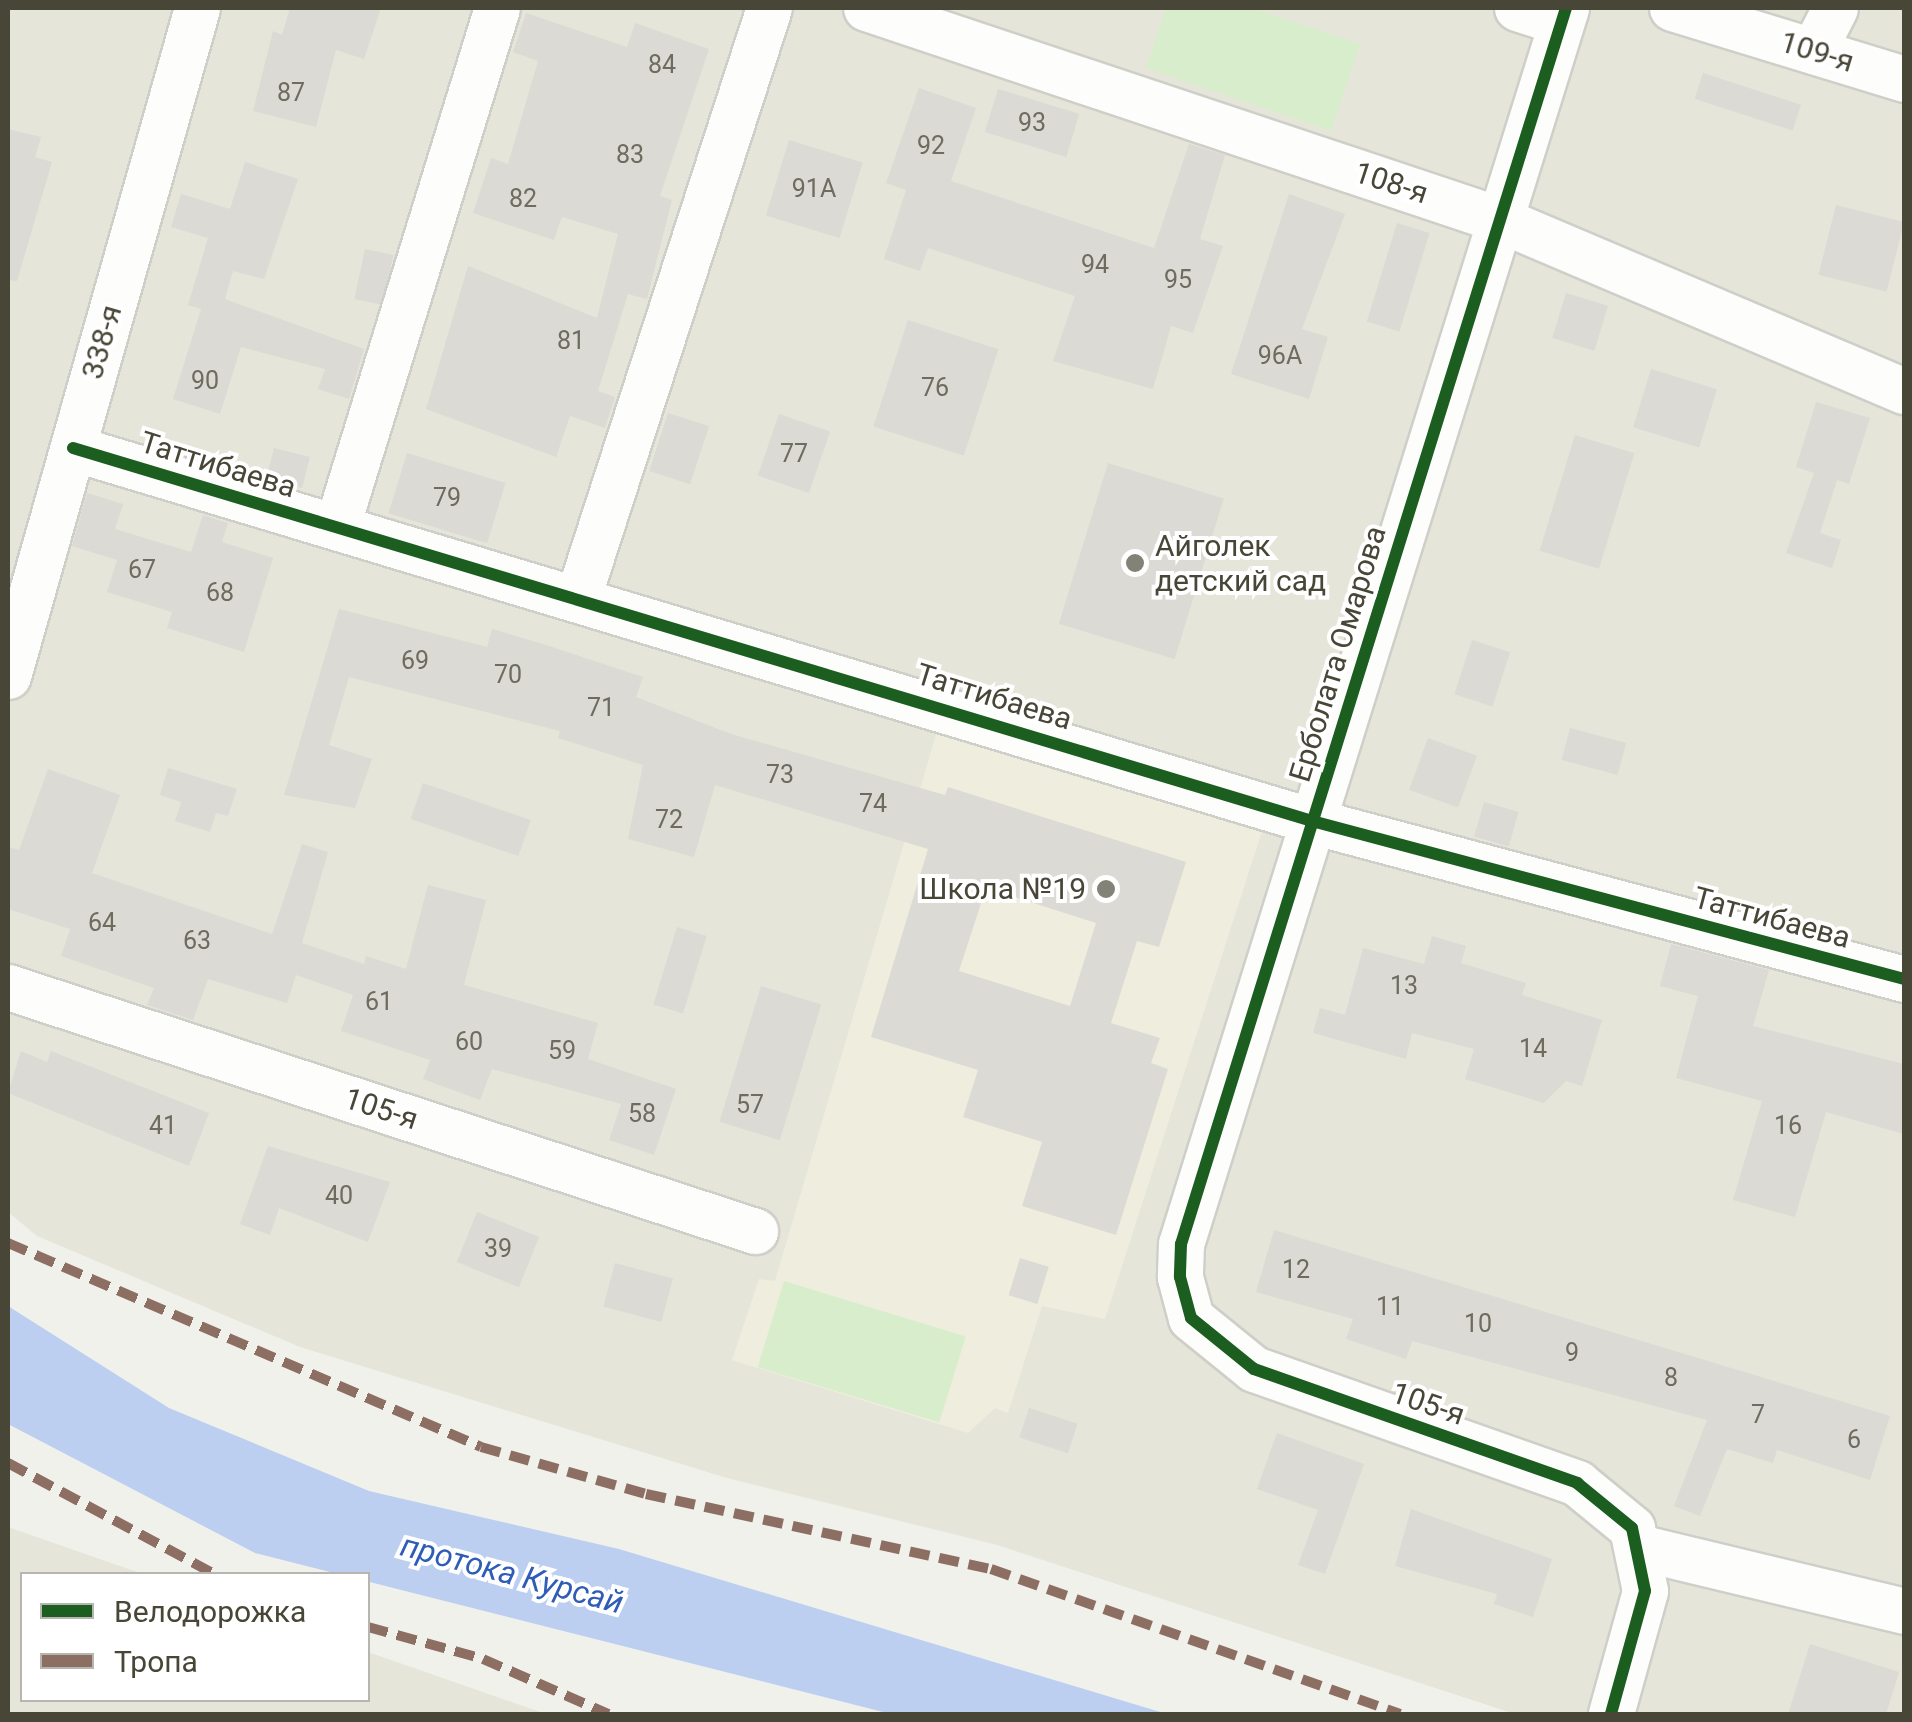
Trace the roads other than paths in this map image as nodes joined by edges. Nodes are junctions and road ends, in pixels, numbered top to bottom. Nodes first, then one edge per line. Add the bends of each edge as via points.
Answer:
1 (197, 8) edge
2 (497, 8) edge
3 (769, 8) edge
4 (866, 8) edge
5 (1517, 8) edge
6 (1672, 8) edge
7 (1835, 8) edge
8 (1563, 15) edge
9 (1813, 51) junction
10 (1904, 79) edge
11 (1501, 220) junction
12 (1904, 392) edge
13 (72, 448) junction
14 (337, 526) junction
15 (579, 594) junction
16 (8, 676) edge
17 (1312, 821) junction
18 (1904, 980) edge
19 (8, 987) edge
20 (755, 1231) dead end
21 (1191, 1318) joint
22 (1638, 1547) junction
23 (1904, 1611) edge
24 (1611, 1714) edge

1 - 13 street, 338-я
2 - 14 street
3 - 15 street
4 - 11 street, 108-я
5 - 8 street
6 - 9 street, 109-я
7 - 9 street
8 - 11 street, Ерболата Омарова
9 - 10 street, 109-я
11 - 12 street, 108-я
11 - 17 street, Ерболата Омарова
13 - 14 street, Таттибаева
13 - 16 street, 338-я
14 - 15 street, Таттибаева
15 - 17 street, Таттибаева
17 - 18 street, Таттибаева
17 - 21 street, Ерболата Омарова via 1181,1244
19 - 20 street, 105-я
21 - 22 street, 105-я via 1254,1369 1576,1483 1632,1528
22 - 23 street
22 - 24 street via 1640,1625

